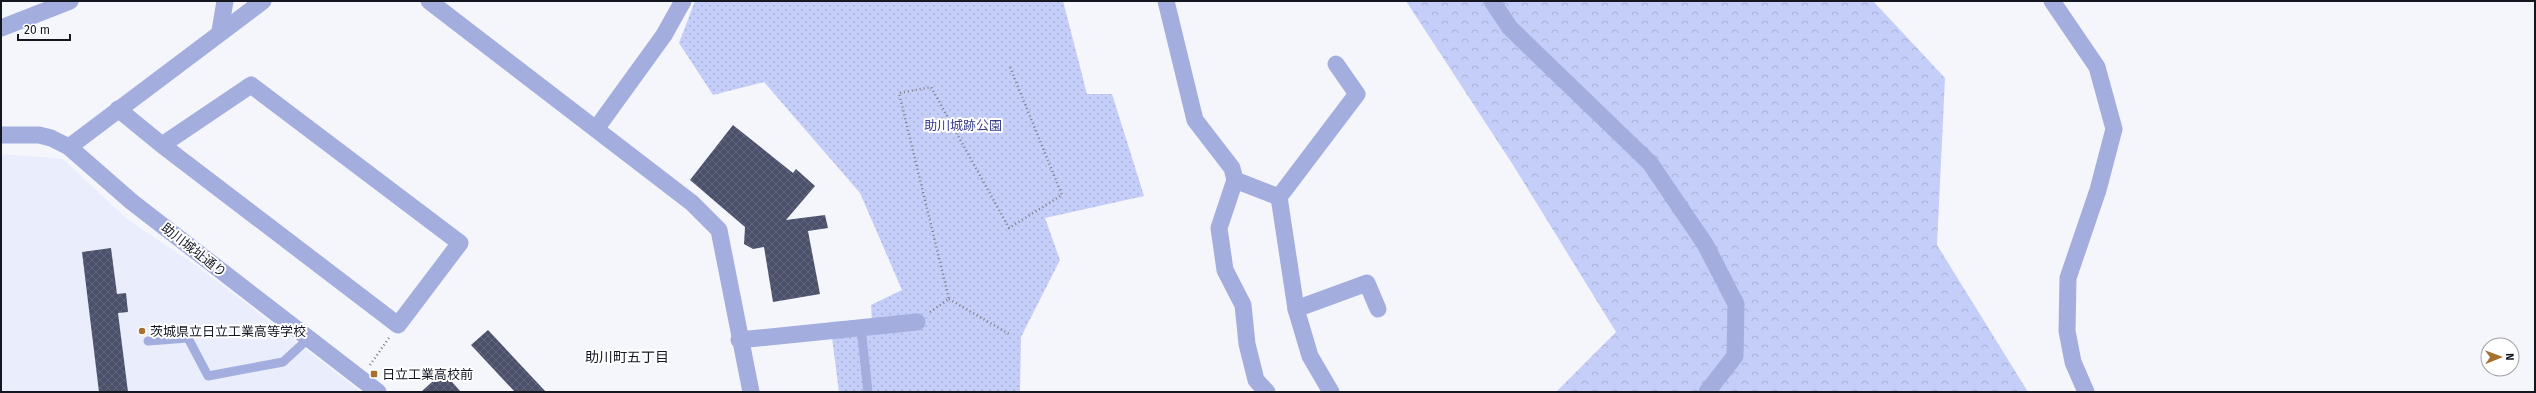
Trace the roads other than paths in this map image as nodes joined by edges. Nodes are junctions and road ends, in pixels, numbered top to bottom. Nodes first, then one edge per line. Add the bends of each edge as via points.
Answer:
1 (70, 1) edge
2 (225, 1) edge
3 (263, 1) edge
4 (429, 1) edge
5 (683, 1) edge
6 (1166, 1) edge
7 (1492, 1) edge
8 (2052, 1) edge
9 (1, 28) edge
10 (220, 32) junction
11 (1336, 64) dead end
12 (118, 108) junction
13 (596, 129) junction
14 (1, 135) edge
15 (162, 145) junction
16 (69, 147) junction
17 (1235, 180) junction
18 (1279, 197) junction
19 (1296, 309) junction
20 (1378, 309) dead end
21 (917, 322) road end
22 (861, 328) junction
23 (308, 339) junction
24 (739, 340) junction
25 (148, 341) dead end
26 (378, 392) edge
27 (751, 392) edge
28 (868, 392) edge
29 (1267, 392) edge
30 (1332, 392) edge
31 (1707, 392) edge
32 (2086, 392) edge

1 - 9 street
2 - 10 street
3 - 10 street
4 - 13 street
5 - 13 street via 664,35
6 - 17 street via 1195,120 1232,168
7 - 31 street via 1510,28 1650,163 1705,244 1736,304 1735,356
8 - 32 street via 2097,67 2114,128 2098,190 2068,278 2072,362
10 - 12 street
11 - 18 street via 1357,94
12 - 15 street
12 - 16 street
13 - 24 street via 692,203 719,230
14 - 16 street, 助川城址通り via 39,135
15 - 15 street via 398,325 460,243 251,85
16 - 23 street, 助川城址通り via 132,202
17 - 18 street
17 - 29 street via 1219,228 1225,270 1243,305 1247,344 1256,380
18 - 19 street
19 - 20 street via 1367,283
19 - 30 street via 1310,356
21 - 22 street
22 - 24 street
22 - 28 lane
23 - 25 lane via 283,362 208,376 188,338
23 - 26 street, 助川城址通り
24 - 27 street

